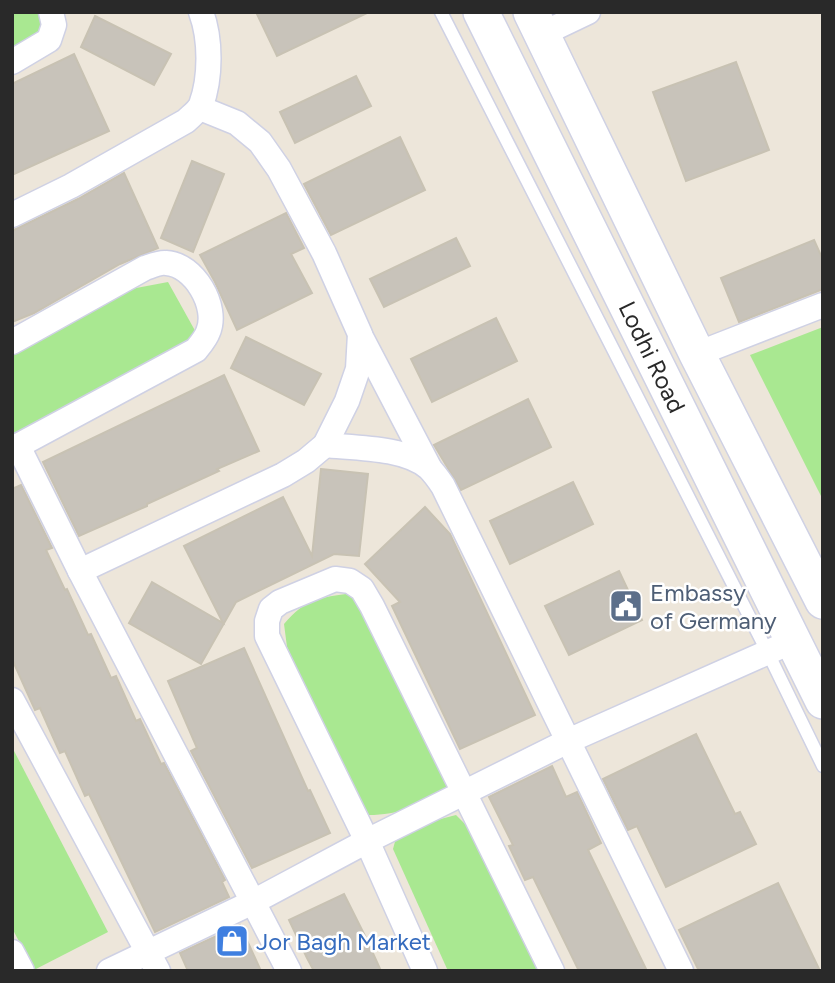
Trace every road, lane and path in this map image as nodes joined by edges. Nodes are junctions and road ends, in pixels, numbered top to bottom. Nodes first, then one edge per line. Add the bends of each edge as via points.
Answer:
1 (51, 12) edge
2 (201, 12) edge
3 (441, 12) edge
4 (481, 12) edge
5 (588, 12) edge
6 (537, 23) edge
7 (12, 62) edge
8 (200, 108) junction
9 (12, 215) edge
10 (823, 304) edge
11 (360, 334) junction
12 (12, 342) edge
13 (697, 354) junction
14 (325, 445) junction
15 (15, 448) edge
16 (429, 467) junction
17 (80, 571) junction
18 (823, 601) edge
19 (781, 647) junction
20 (12, 700) edge
21 (823, 701) edge
22 (568, 741) junction
23 (823, 766) edge
24 (465, 793) junction
25 (367, 841) junction
26 (253, 902) junction
27 (12, 951) edge
28 (153, 961) edge
29 (22, 971) edge
30 (109, 971) edge
31 (289, 971) edge
32 (425, 971) edge
33 (552, 971) edge
34 (681, 971) edge

1 - 7 street via 54,25 49,40
2 - 8 street via 207,31 207,76
3 - 19 lane
4 - 19 main road, Lodhi Road
5 - 6 street
6 - 13 main road, Lodhi Road
8 - 9 street via 174,128
8 - 11 street via 237,123 260,142 324,253
10 - 13 street
11 - 14 street via 358,369
11 - 16 street
12 - 15 street via 145,268 166,262 187,270 202,289 211,313 209,331 196,350
13 - 18 main road, Lodhi Road
14 - 16 street via 390,451
14 - 17 street via 282,475
15 - 17 street
16 - 22 street via 443,486
17 - 26 street
19 - 21 main road, Lodhi Road
19 - 22 street
19 - 23 lane
20 - 28 street
22 - 24 street
22 - 34 street
24 - 25 street
24 - 25 street via 362,589 350,580 335,579 280,602 271,609 268,636
24 - 33 street
25 - 26 street
25 - 32 street
26 - 28 street
26 - 31 street
27 - 29 street
28 - 30 street

